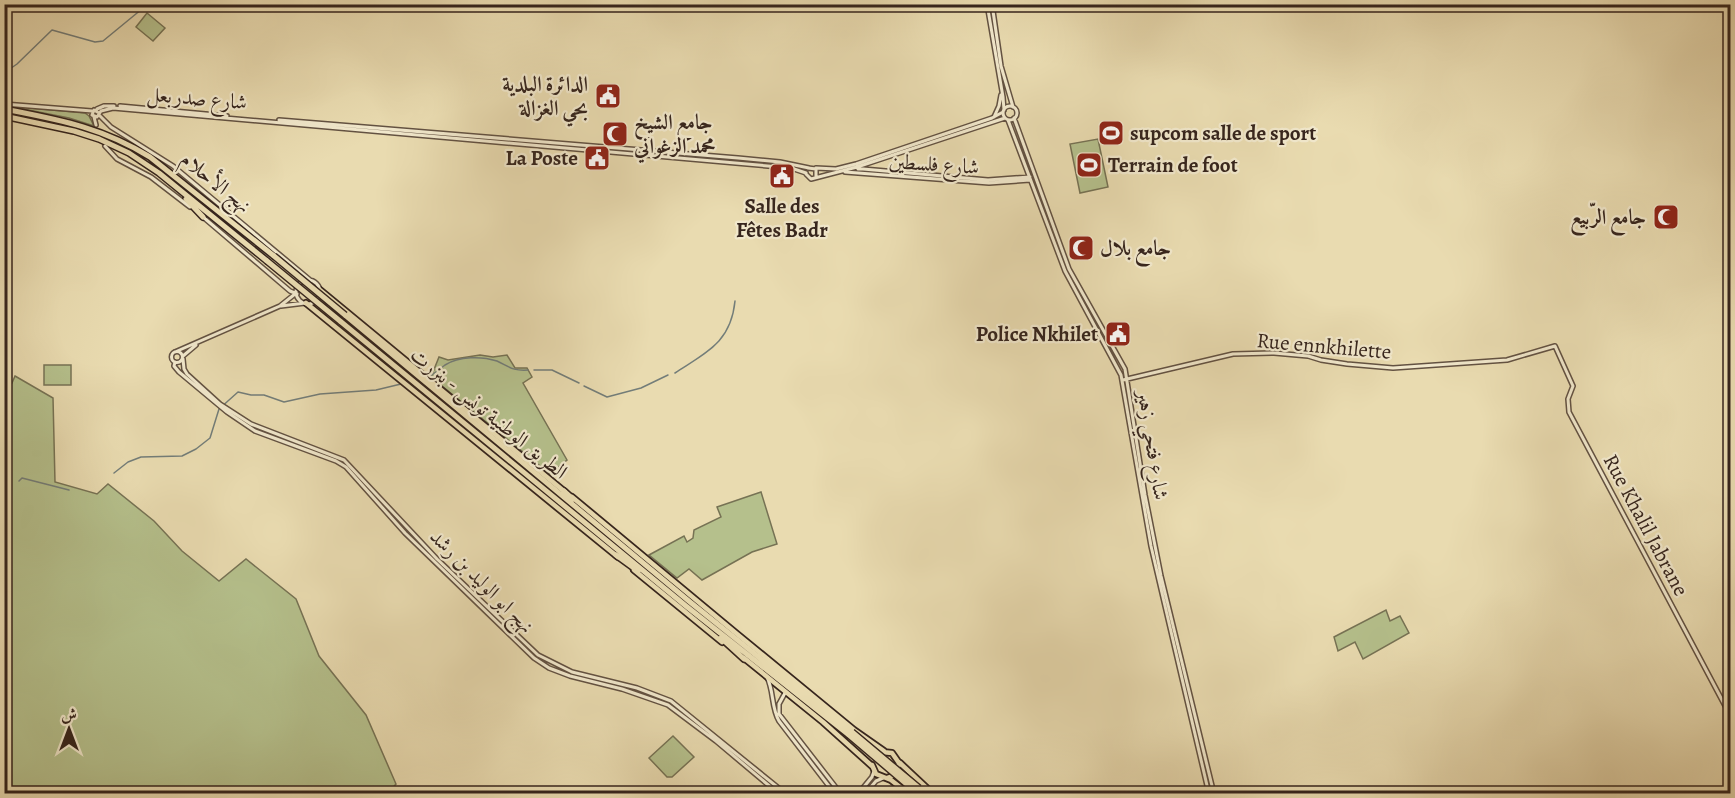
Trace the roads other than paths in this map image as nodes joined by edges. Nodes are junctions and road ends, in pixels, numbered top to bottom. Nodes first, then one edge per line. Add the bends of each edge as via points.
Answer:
1 (990, 4) edge
2 (1001, 87) junction
3 (4, 104) edge
4 (1012, 107) junction
5 (4, 109) edge
6 (1003, 111) junction
7 (96, 113) junction
8 (4, 117) edge
9 (994, 117) junction
10 (1014, 118) junction
11 (1007, 119) junction
12 (96, 125) dead end
13 (105, 146) dead end
14 (146, 164) junction
15 (857, 166) junction
16 (808, 168) junction
17 (814, 168) junction
18 (840, 172) junction
19 (806, 173) junction
20 (816, 176) junction
21 (1028, 179) junction
22 (203, 217) junction
23 (310, 280) junction
24 (320, 290) junction
25 (297, 294) junction
26 (305, 303) junction
27 (280, 306) junction
28 (216, 334) junction
29 (1555, 346) joint
30 (175, 352) junction
31 (183, 357) junction
32 (175, 362) junction
33 (1125, 379) junction
34 (220, 405) junction
35 (228, 411) junction
36 (564, 491) junction
37 (623, 545) junction
38 (616, 555) junction
39 (648, 566) junction
40 (688, 608) junction
41 (723, 623) junction
42 (744, 659) junction
43 (766, 675) junction
44 (786, 692) junction
45 (1731, 715) edge
46 (851, 734) junction
47 (884, 751) junction
48 (899, 763) junction
49 (873, 768) junction
50 (885, 778) junction
51 (918, 791) edge
52 (779, 794) edge
53 (786, 794) edge
54 (835, 794) edge
55 (841, 794) edge
56 (858, 794) edge
57 (865, 794) edge
58 (909, 794) edge
59 (925, 794) edge
60 (933, 794) edge
61 (1209, 794) edge
62 (1214, 794) edge

1 - 2 street
1 - 4 street
2 - 6 street
2 - 9 street
3 - 7 street
4 - 6 street
4 - 10 street via 1016,111
5 - 37 highway, الطريق الوطنية تونس - بنزرت, bridge via 79,124 150,157
6 - 9 street
6 - 11 street
7 - 12 street
7 - 16 street, شارع صدربعل via 110,105 748,159
7 - 19 street, شارع صدربعل via 113,108 781,166
7 - 23 street, نهج الأحلام via 111,127 173,166
8 - 14 highway, الطريق الوطنية تونس - بنزرت via 99,139
9 - 15 street
10 - 11 street
10 - 33 street, شارع فتحي زهير via 1069,269 1122,362
11 - 15 street
11 - 21 street, شارع فتحي زهير
13 - 22 street via 117,159 151,177
14 - 22 highway
14 - 40 highway, الطريق الوطنية تونس - بنزرت, bridge
15 - 17 street
15 - 18 street
15 - 21 street, شارع فلسطين via 862,170 988,180
16 - 17 street
16 - 19 street
17 - 20 street
18 - 20 street
18 - 21 street, شارع فلسطين via 989,183
19 - 20 street via 811,179
21 - 33 street, شارع فتحي زهير via 1065,271
22 - 25 street
23 - 24 street
23 - 25 street via 299,285
24 - 26 street via 315,301
24 - 36 main road
25 - 26 street
25 - 27 street
26 - 27 street
26 - 38 main road
27 - 28 street
28 - 30 street
28 - 31 street via 191,347
29 - 33 street, Rue ennkhilette via 1499,361 1393,368 1308,356 1233,354
29 - 45 street, Rue Khalil Jabrane via 1574,386 1568,399 1569,412
30 - 31 street
30 - 32 street
31 - 32 street
31 - 34 street, نهج ابو الوليد بن رشد via 187,374
32 - 34 street, نهج ابو الوليد بن رشد via 179,372
33 - 61 street, شارع فتحي زهير via 1150,546
33 - 62 street, شارع فتحي زهير via 1161,576
34 - 35 street, نهج ابو الوليد بن رشد
35 - 52 street, نهج ابو الوليد بن رشد via 255,431 346,467 419,547 534,658 570,676 668,705
35 - 53 street, نهج ابو الوليد بن رشد via 257,427 344,460 437,558 538,655 572,672 671,701
36 - 37 highway
36 - 41 main road
37 - 39 highway, الطريق الوطنية تونس - بنزرت
38 - 40 highway
38 - 42 main road
39 - 41 highway
39 - 46 highway, الطريق الوطنية تونس - بنزرت
40 - 42 highway
40 - 46 highway, الطريق الوطنية تونس - بنزرت
41 - 47 main road
42 - 43 main road
43 - 44 main road
43 - 54 street via 777,717
44 - 49 main road
44 - 55 street via 779,704 779,714
46 - 51 highway, الطريق الوطنية تونس - بنزرت, bridge
47 - 48 main road via 895,755
47 - 49 main road via 874,758
48 - 50 main road via 895,775
48 - 60 main road
49 - 50 main road
49 - 56 street via 872,777
50 - 57 street via 876,781
50 - 58 main road
51 - 59 highway, الطريق الوطنية تونس - بنزرت

